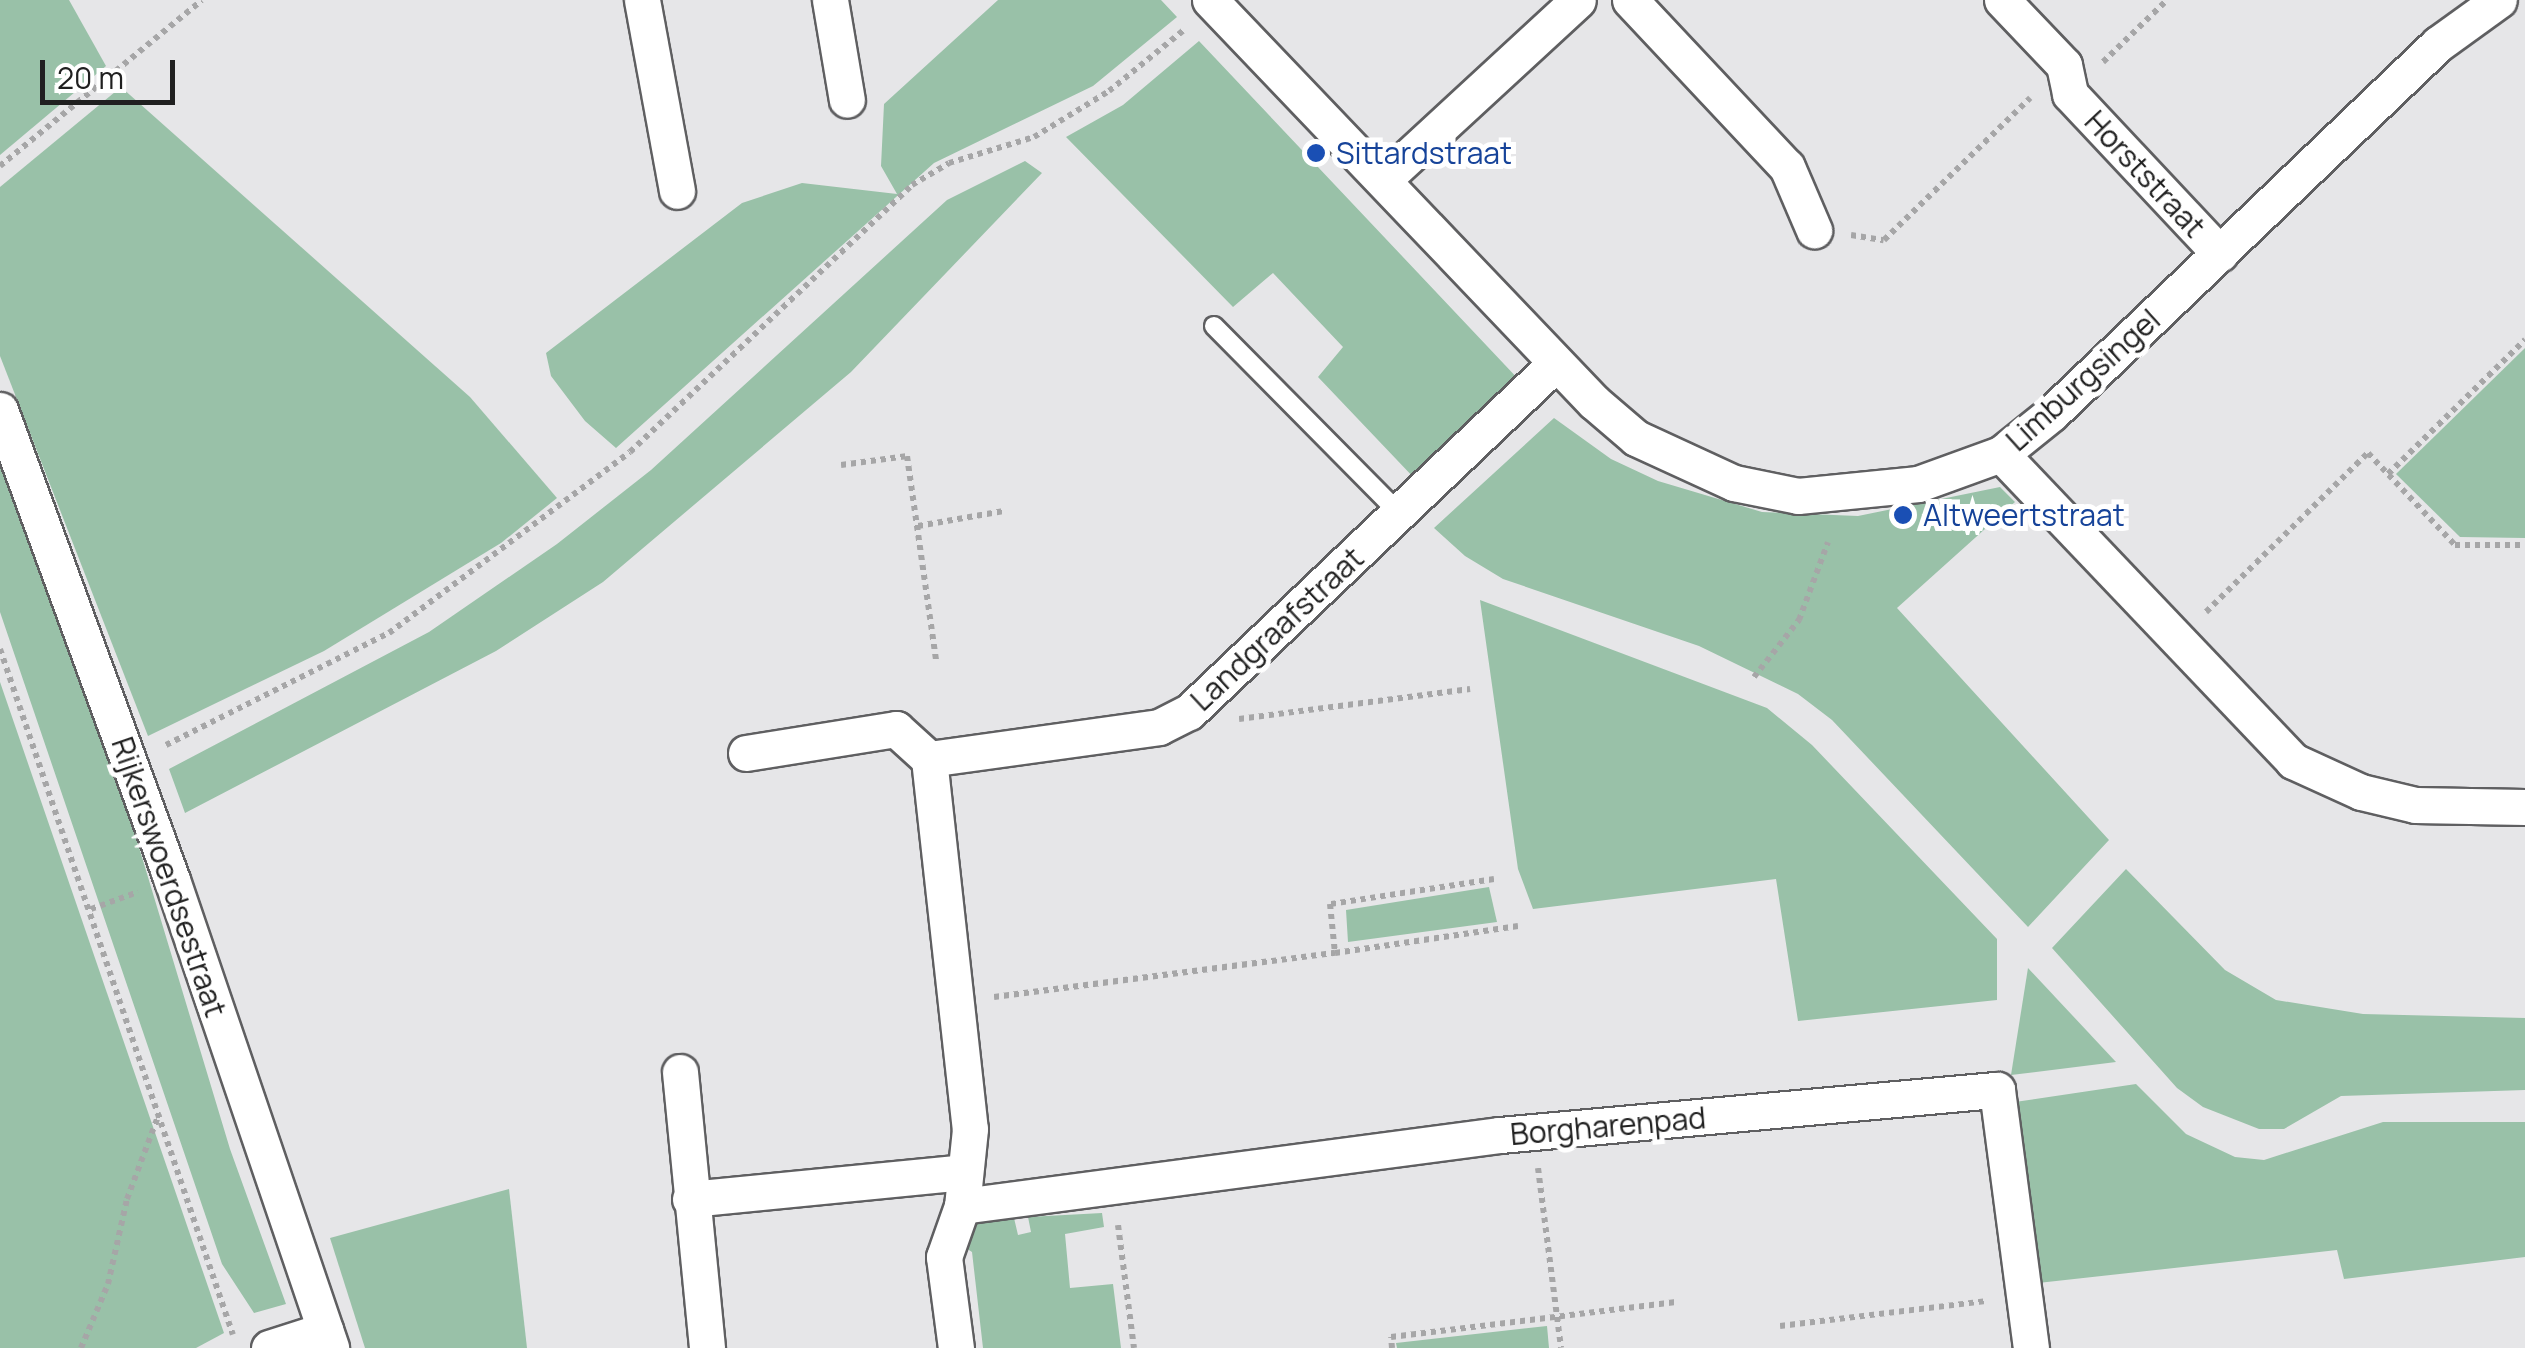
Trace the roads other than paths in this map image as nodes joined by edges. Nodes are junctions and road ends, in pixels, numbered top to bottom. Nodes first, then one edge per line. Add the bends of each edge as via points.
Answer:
1 (642, 0) edge
2 (830, 0) edge
3 (1578, 0) edge
4 (1630, 0) edge
5 (2002, 0) edge
6 (2499, 0) edge
7 (1212, 2) edge
8 (847, 100) dead end
9 (1382, 180) junction
10 (677, 190) dead end
11 (1814, 230) road end
12 (2220, 254) junction
13 (1214, 326) dead end
14 (1556, 363) junction
15 (0, 410) edge
16 (2001, 454) junction
17 (1400, 514) junction
18 (746, 753) dead end
19 (929, 759) junction
20 (2525, 807) edge
21 (680, 1072) dead end
22 (963, 1189) junction
23 (690, 1199) junction
24 (328, 1339) edge
25 (269, 1348) edge
26 (707, 1348) edge
27 (956, 1348) edge
28 (2030, 1348) edge

1 - 10 street
2 - 8 street
3 - 9 street
4 - 11 street via 1787,167
5 - 12 street, Horststraat via 2064,65 2056,90
6 - 12 street, Limburgsingel via 2438,44
7 - 9 street, Limburgsingel
9 - 14 street, Limburgsingel
12 - 16 street, Limburgsingel
13 - 17 lane
14 - 16 street, Limburgsingel via 1636,438 1734,483 1798,496 1918,484
14 - 17 street, Landgraafstraat
15 - 24 street, Rijkerswoerdsestraat
16 - 20 street via 2293,761 2361,792 2415,805
17 - 19 street, Landgraafstraat via 1212,692 1159,727
18 - 19 street via 896,730
19 - 22 street via 960,1002 970,1129
21 - 23 street
22 - 23 street
22 - 27 street via 944,1256
22 - 28 street, Borgharenpad via 1113,1186 1543,1132 1997,1090
23 - 26 street
24 - 25 street

